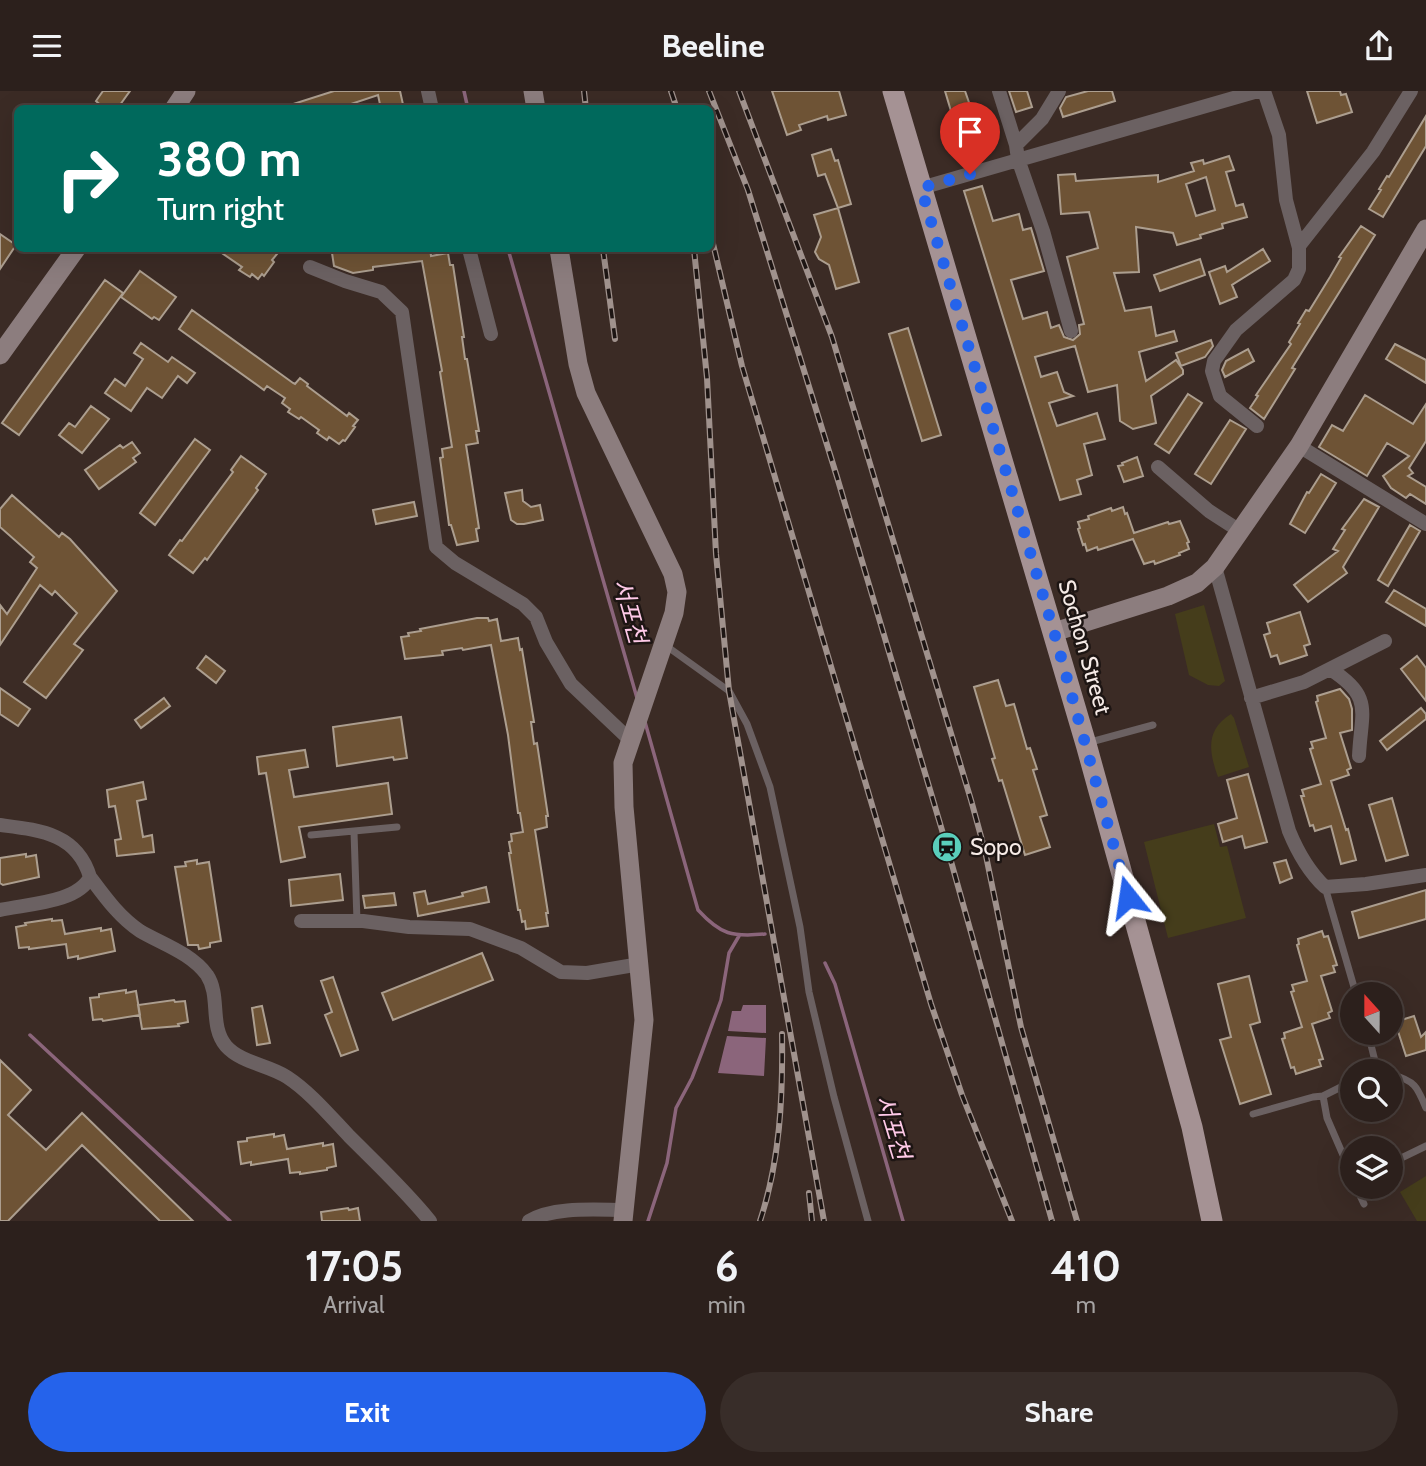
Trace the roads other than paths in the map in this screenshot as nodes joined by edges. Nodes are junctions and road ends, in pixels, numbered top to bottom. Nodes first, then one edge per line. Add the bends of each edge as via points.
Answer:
1 (893, 91) edge
2 (999, 91) edge
3 (1059, 91) edge
4 (1258, 91) edge
5 (1264, 91) edge
6 (1410, 91) edge
7 (1017, 152) junction
8 (921, 188) junction
9 (1426, 229) edge
10 (1299, 246) junction
11 (74, 252) edge
12 (470, 252) edge
13 (559, 252) edge
14 (310, 267) dead end
15 (1071, 331) dead end
16 (491, 334) dead end
17 (0, 355) edge
18 (1257, 426) dead end
19 (1299, 446) junction
20 (1158, 467) dead end
21 (1426, 524) edge
22 (1240, 531) junction
23 (1215, 567) junction
24 (1054, 632) junction
25 (1385, 641) dead end
26 (664, 645) junction
27 (1329, 669) junction
28 (1251, 698) junction
29 (1153, 725) dead end
30 (632, 734) junction
31 (1086, 744) junction
32 (1359, 756) dead end
33 (0, 825) edge
34 (397, 827) dead end
35 (354, 832) junction
36 (311, 835) dead end
37 (1426, 875) edge
38 (90, 877) junction
39 (1325, 887) junction
40 (0, 910) edge
41 (301, 921) dead end
42 (357, 921) junction
43 (640, 964) junction
44 (1353, 982) edge
45 (1403, 1077) edge
46 (1340, 1088) edge
47 (1323, 1096) junction
48 (1426, 1108) edge
49 (1253, 1114) dead end
50 (1426, 1146) edge
51 (1340, 1148) edge
52 (1403, 1157) edge
53 (1362, 1199) edge
54 (1364, 1204) dead end
55 (624, 1216) edge
56 (430, 1221) edge
57 (529, 1221) edge
58 (869, 1221) edge
59 (1212, 1221) edge

1 - 8 main road, Sochon Street
2 - 7 street
3 - 7 street
4 - 7 street
5 - 10 street via 1279,135 1286,200
6 - 10 street via 1373,152
7 - 8 street
7 - 15 street
8 - 24 main road, Sochon Street
9 - 19 street
10 - 18 street via 1294,280 1236,330 1214,361 1212,371 1220,396
11 - 17 street
12 - 16 street
13 - 26 street via 586,393 673,574 677,592
14 - 30 street via 381,292 402,312 436,547 530,610 571,684
19 - 21 street
19 - 22 street
20 - 22 street
22 - 23 street
23 - 24 street via 1197,583 1168,596
23 - 28 street
24 - 31 main road, Sochon Street
25 - 27 street
26 - 30 street
26 - 58 lane via 729,691 770,786 809,992
27 - 28 street
27 - 32 street via 1358,694 1363,709
28 - 39 street via 1289,831 1301,858
29 - 31 lane
30 - 43 street via 624,763 624,807
31 - 59 main road, Sochon Street via 1188,1114
33 - 38 street via 58,836 86,863
34 - 35 lane
35 - 36 lane
35 - 42 lane
37 - 39 street
38 - 40 street via 76,891 48,902
38 - 56 street via 117,912 192,961 207,976 220,1038 229,1049 286,1076 322,1107
39 - 44 lane
41 - 42 street
42 - 43 street via 470,929 521,948 561,972 587,973
43 - 55 street via 644,1020
45 - 48 lane via 1417,1086
46 - 47 lane
47 - 49 lane
47 - 51 lane
50 - 52 lane
53 - 54 lane
55 - 57 street via 580,1209

